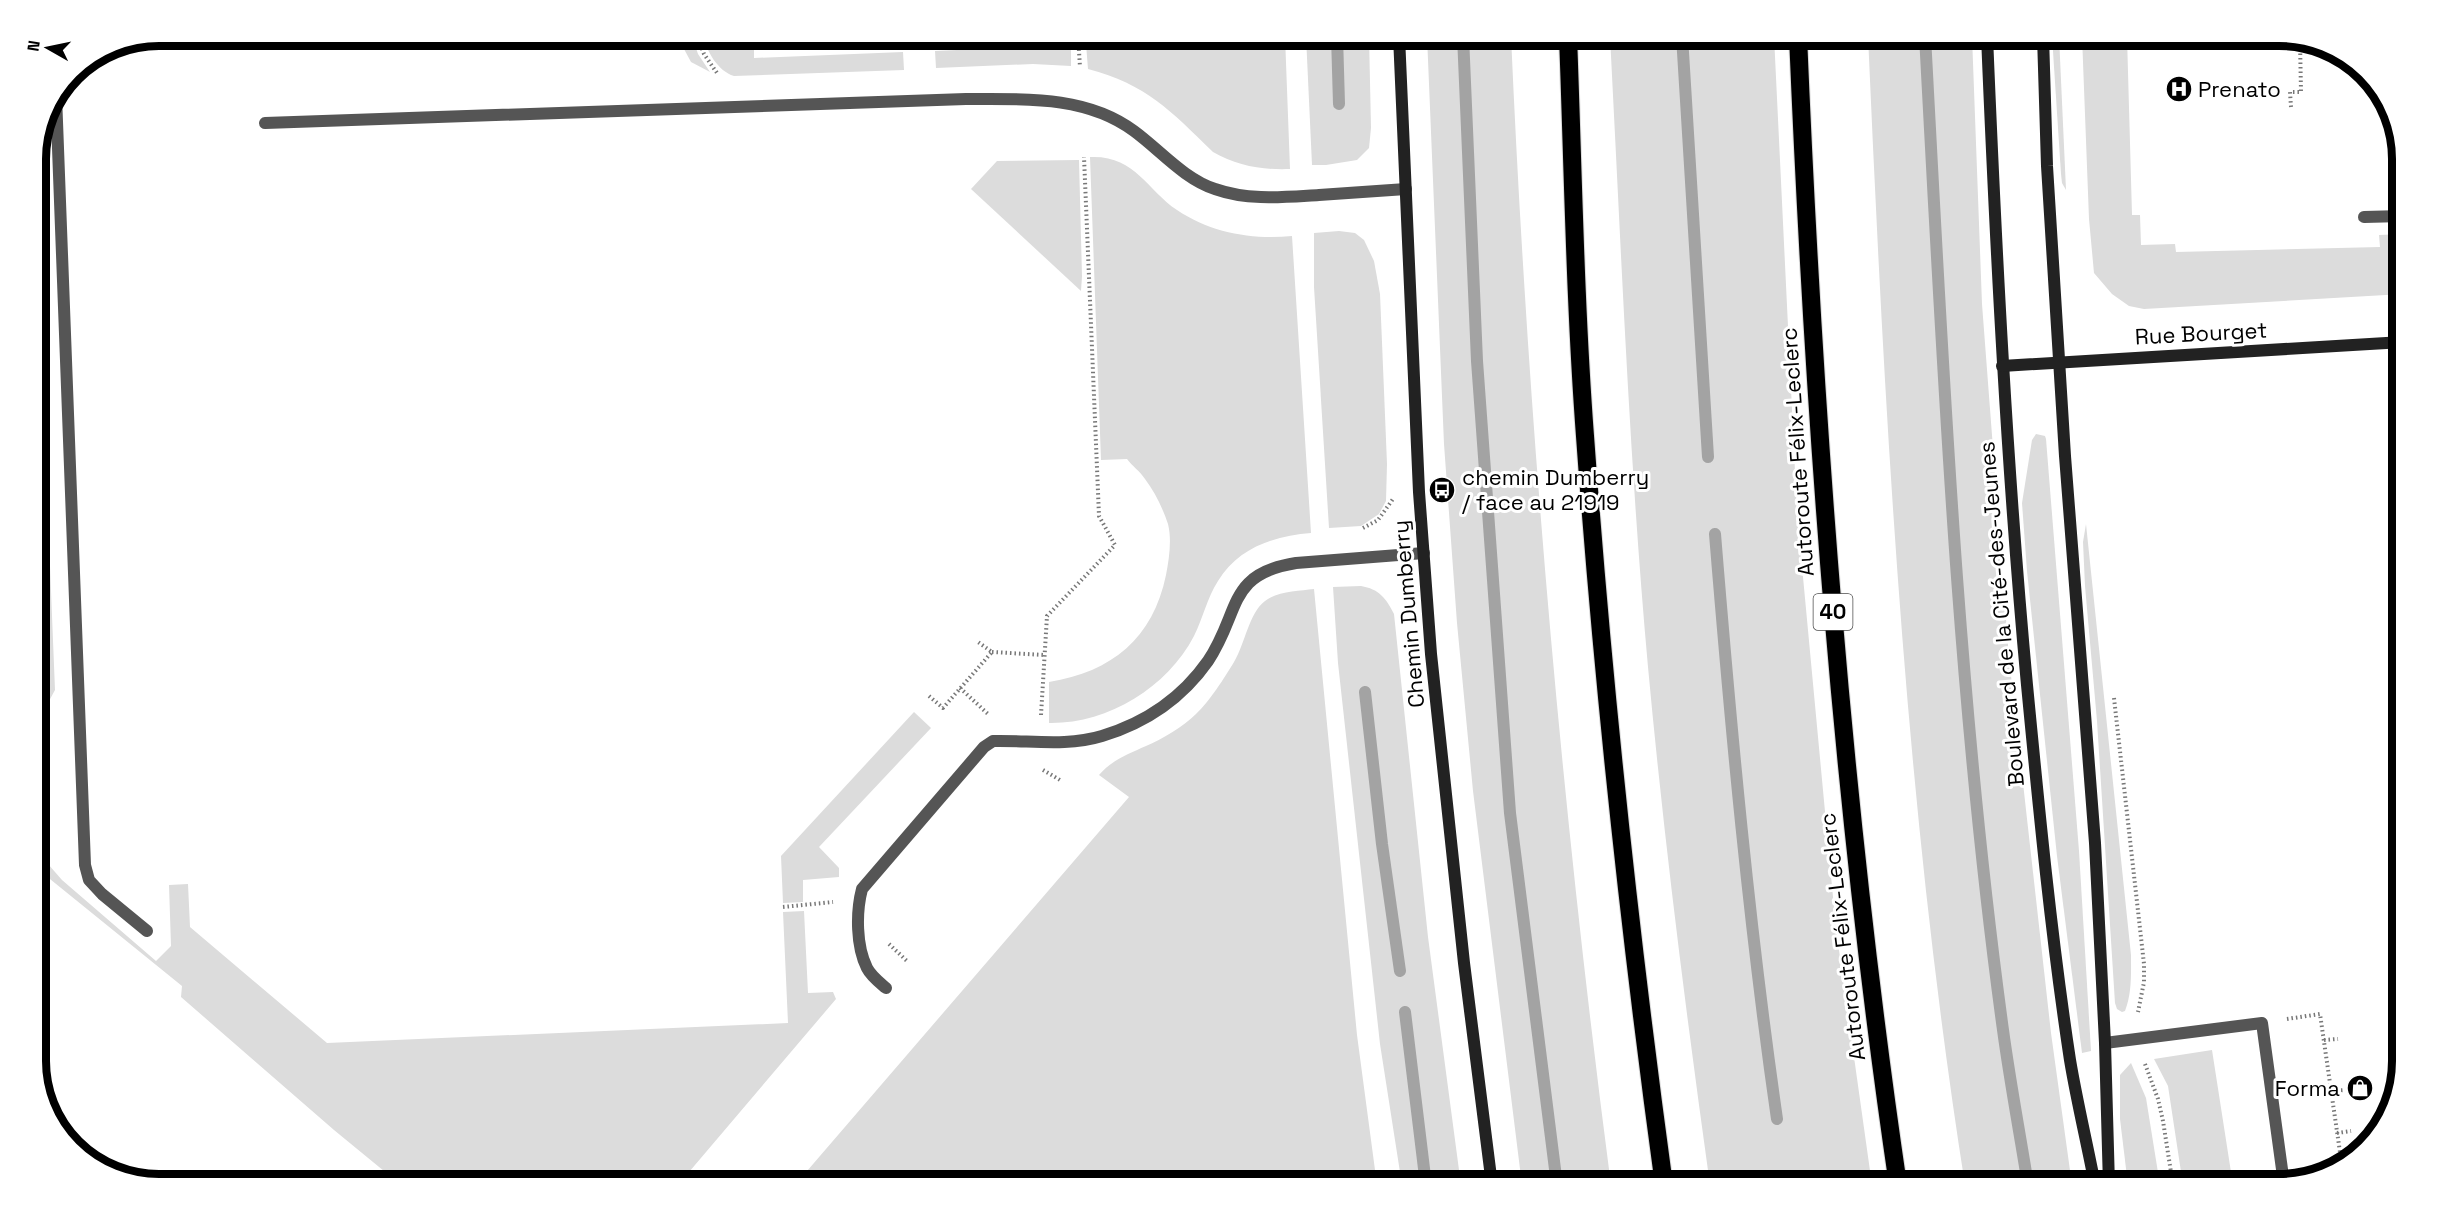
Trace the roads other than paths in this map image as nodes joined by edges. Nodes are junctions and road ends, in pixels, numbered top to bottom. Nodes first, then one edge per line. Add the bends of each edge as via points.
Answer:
1 (1399, 46) edge
2 (1568, 46) edge
3 (1798, 46) edge
4 (1987, 46) edge
5 (2043, 46) edge
6 (57, 112) edge
7 (265, 123) dead end
8 (1406, 189) junction
9 (2392, 216) edge
10 (2364, 217) dead end
11 (2392, 343) edge
12 (2059, 362) junction
13 (2002, 366) junction
14 (1424, 554) junction
15 (147, 931) dead end
16 (886, 988) dead end
17 (2105, 1043) junction
18 (1491, 1174) edge
19 (1663, 1174) edge
20 (1896, 1174) edge
21 (2093, 1174) edge
22 (2109, 1174) edge
23 (2283, 1174) edge

1 - 8 street, Chemin Dumberry
2 - 19 highway via 1585,434 1603,658
3 - 20 highway, Autoroute Félix-Leclerc / 40 via 1817,413 1847,772
4 - 13 street, Boulevard de la Cité-des-Jeunes
5 - 12 street
6 - 15 lane via 85,865 89,880 102,894
7 - 8 lane via 966,99 1044,100 1093,112 1131,129 1191,177 1212,189 1237,196 1265,198
8 - 14 street, Chemin Dumberry
9 - 10 lane
11 - 12 street, Rue Bourget
12 - 13 street, Rue Bourget
12 - 17 street via 2095,843
13 - 21 street, Boulevard de la Cité-des-Jeunes via 2014,545 2042,835 2071,1062
14 - 16 lane via 1296,563 1261,572 1240,594 1219,642 1192,681 1151,715 1081,742 993,741 984,747 862,889 858,913 861,954 867,968
14 - 18 street, Chemin Dumberry via 1443,776
17 - 22 street
17 - 23 lane via 2262,1023

